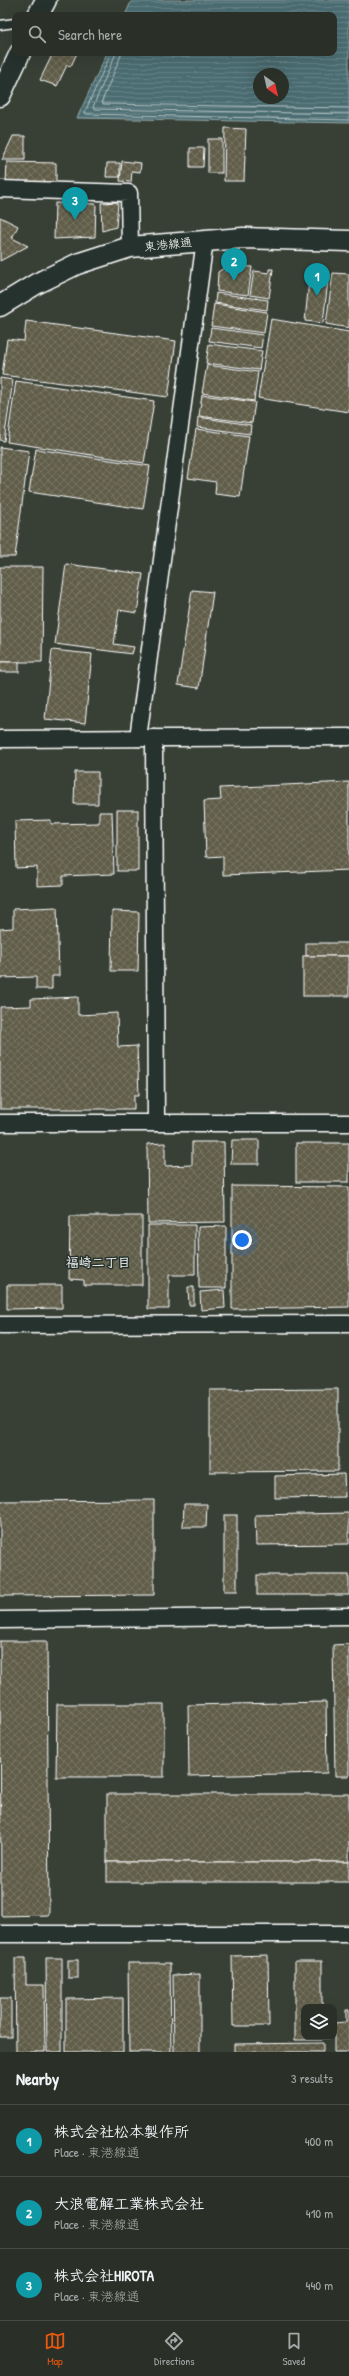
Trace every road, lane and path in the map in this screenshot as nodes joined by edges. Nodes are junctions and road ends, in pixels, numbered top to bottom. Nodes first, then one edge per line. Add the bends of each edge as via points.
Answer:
1 (46, 0) edge
2 (40, 12) edge
3 (12, 23) edge
4 (0, 25) edge
5 (19, 56) edge
6 (0, 96) edge
7 (0, 189) edge
8 (205, 240) junction
9 (349, 241) edge
10 (130, 248) junction
11 (0, 306) edge
12 (349, 737) edge
13 (146, 738) junction
14 (0, 739) edge
15 (0, 1123) edge
16 (156, 1123) junction
17 (349, 1123) edge
18 (349, 1324) edge
19 (0, 1325) edge
20 (349, 1616) edge
21 (0, 1620) edge
22 (0, 1934) edge
23 (349, 1934) edge

1 - 2 street
3 - 4 lane
5 - 6 street
7 - 10 street via 130,193
8 - 9 street, 東港線通 via 243,238
8 - 10 street, 東港線通
8 - 13 street
10 - 11 street, 東港線通 via 78,264 36,284
12 - 13 street
13 - 14 street
13 - 16 street
15 - 16 street
16 - 17 street
18 - 19 street
20 - 21 street
22 - 23 street

